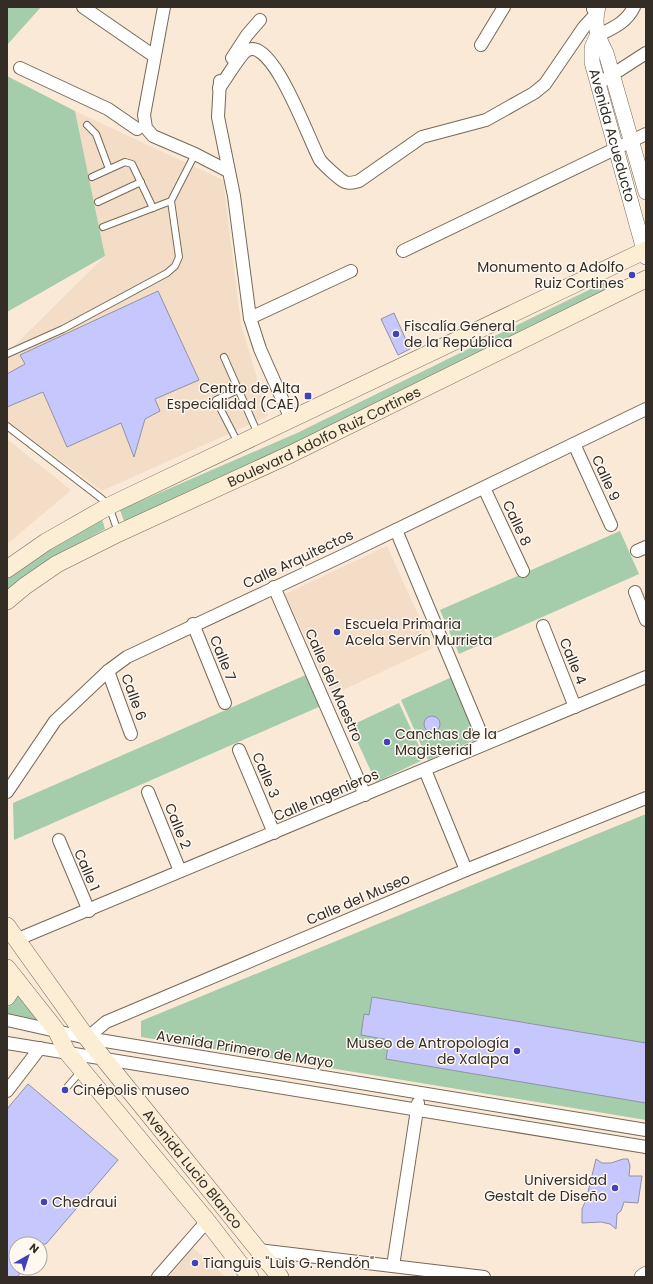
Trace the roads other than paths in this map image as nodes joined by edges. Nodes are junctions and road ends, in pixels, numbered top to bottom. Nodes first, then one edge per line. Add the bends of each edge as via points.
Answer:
1 (83, 7) edge
2 (164, 7) edge
3 (504, 7) edge
4 (634, 7) edge
5 (595, 9) edge
6 (260, 20) dead end
7 (597, 36) junction
8 (481, 45) dead end
9 (646, 53) edge
10 (154, 56) junction
11 (20, 68) dead end
12 (612, 76) junction
13 (598, 84) junction
14 (219, 88) junction
15 (74, 102) dead end
16 (87, 125) dead end
17 (141, 128) junction
18 (646, 134) edge
19 (630, 141) junction
20 (615, 148) junction
21 (195, 154) junction
22 (110, 168) junction
23 (228, 171) junction
24 (92, 177) dead end
25 (141, 182) junction
26 (646, 192) edge
27 (171, 201) junction
28 (98, 202) dead end
29 (153, 208) junction
30 (103, 227) dead end
31 (403, 251) dead end
32 (645, 252) edge
33 (351, 271) dead end
34 (646, 279) edge
35 (250, 318) junction
36 (7, 354) edge
37 (224, 357) dead end
38 (238, 390) junction
39 (646, 409) edge
40 (291, 419) junction
41 (7, 426) edge
42 (258, 435) junction
43 (239, 444) junction
44 (574, 444) junction
45 (484, 488) junction
46 (109, 506) junction
47 (611, 525) dead end
48 (396, 530) junction
49 (119, 533) junction
50 (7, 569) edge
51 (523, 571) dead end
52 (274, 587) junction
53 (635, 592) dead end
54 (7, 601) edge
55 (646, 620) edge
56 (193, 624) junction
57 (543, 626) dead end
58 (108, 670) junction
59 (646, 677) edge
60 (225, 703) dead end
61 (575, 707) junction
62 (131, 734) dead end
63 (485, 743) junction
64 (239, 750) dead end
65 (425, 770) junction
66 (7, 792) edge
67 (148, 792) dead end
68 (365, 794) junction
69 (646, 798) edge
70 (274, 833) junction
71 (58, 840) dead end
72 (466, 870) junction
73 (180, 871) junction
74 (89, 911) junction
75 (7, 926) edge
76 (18, 939) junction
77 (12, 975) edge
78 (7, 997) edge
79 (7, 1020) edge
80 (56, 1030) junction
81 (87, 1038) junction
82 (7, 1043) edge
83 (40, 1048) junction
84 (67, 1052) junction
85 (102, 1057) junction
86 (82, 1070) junction
87 (68, 1086) dead end
88 (7, 1090) edge
89 (419, 1093) junction
90 (417, 1110) junction
91 (646, 1130) edge
92 (646, 1147) edge
93 (207, 1221) junction
94 (258, 1250) junction
95 (393, 1266) junction
96 (646, 1274) edge
97 (158, 1277) edge
98 (250, 1277) edge
99 (280, 1277) edge
100 (484, 1277) edge
101 (642, 1277) edge

1 - 10 street
2 - 10 street
3 - 8 street
4 - 7 street via 623,23
5 - 7 street, Avenida Acueducto
5 - 14 street via 545,84 534,93 486,120 422,137 359,181 352,183 344,182 321,161 286,87 261,51 246,51
6 - 14 street via 221,75
7 - 12 street, Avenida Acueducto via 606,53
7 - 13 street, Avenida Acueducto via 592,55
9 - 12 street
10 - 17 street
11 - 17 street via 108,109
12 - 13 street
12 - 19 street, Avenida Acueducto
13 - 20 street, Avenida Acueducto
14 - 23 street via 218,117
15 - 17 street
16 - 22 lane via 96,134
17 - 21 street via 153,136
18 - 19 street
19 - 20 street
19 - 26 street, Avenida Acueducto
20 - 31 street
20 - 32 street, Avenida Acueducto
21 - 23 street
21 - 27 lane
22 - 24 lane
22 - 25 lane via 125,162 132,164
23 - 35 street via 234,196
25 - 28 lane
25 - 29 lane
27 - 29 lane
27 - 36 lane via 179,257 175,266 167,273 63,329
29 - 30 lane
32 - 40 main road
33 - 35 street
34 - 49 main road, Boulevard Adolfo Ruiz Cortines via 291,454
35 - 40 street via 260,348
37 - 38 lane
38 - 42 lane
38 - 43 lane via 216,400
39 - 44 street, Calle Arquitectos
40 - 42 main road
41 - 46 lane
42 - 43 main road
43 - 46 main road
44 - 45 street, Calle Arquitectos
44 - 47 street, Calle 9
45 - 48 street, Calle Arquitectos
45 - 51 street, Calle 8
46 - 49 lane
46 - 50 main road via 46,542
48 - 52 street, Calle Arquitectos
48 - 63 street
49 - 54 main road, Boulevard Adolfo Ruiz Cortines via 57,564
52 - 56 street, Calle Arquitectos
52 - 68 street, Calle del Maestro
53 - 55 street
56 - 58 street, Calle Arquitectos via 127,657
56 - 60 street, Calle 7
57 - 61 street, Calle 4
58 - 62 street, Calle 6
58 - 66 street, Calle Arquitectos via 55,720
59 - 61 street, Calle Ingenieros
61 - 63 street, Calle Ingenieros
63 - 65 street, Calle Ingenieros
64 - 70 street, Calle 3
65 - 68 street, Calle Ingenieros
65 - 72 street
67 - 73 street, Calle 2
68 - 70 street, Calle Ingenieros
69 - 72 street, Calle del Museo
70 - 73 street, Calle Ingenieros
71 - 74 street, Calle 1
72 - 81 street, Calle del Museo via 106,1022
73 - 74 street, Calle Ingenieros
74 - 76 street, Calle Ingenieros
75 - 76 main road, Avenida Lucio Blanco
76 - 81 main road, Avenida Lucio Blanco
77 - 78 main road
77 - 80 main road, Avenida Lucio Blanco
79 - 80 street, Avenida Primero de Mayo
80 - 81 street, Avenida Primero de Mayo
80 - 84 main road, Avenida Lucio Blanco
81 - 85 main road, Avenida Lucio Blanco
81 - 89 street, Avenida Primero de Mayo
82 - 83 street
83 - 84 street
83 - 88 street
84 - 85 street
84 - 86 main road, Avenida Lucio Blanco
85 - 90 street
85 - 94 main road, Avenida Lucio Blanco
86 - 87 lane
86 - 93 main road, Avenida Lucio Blanco
89 - 90 street
89 - 91 street, Avenida Primero de Mayo
90 - 92 street
90 - 95 street
93 - 97 street
93 - 98 main road, Avenida Lucio Blanco
94 - 95 street
94 - 99 main road, Avenida Lucio Blanco
95 - 100 street
96 - 101 street

